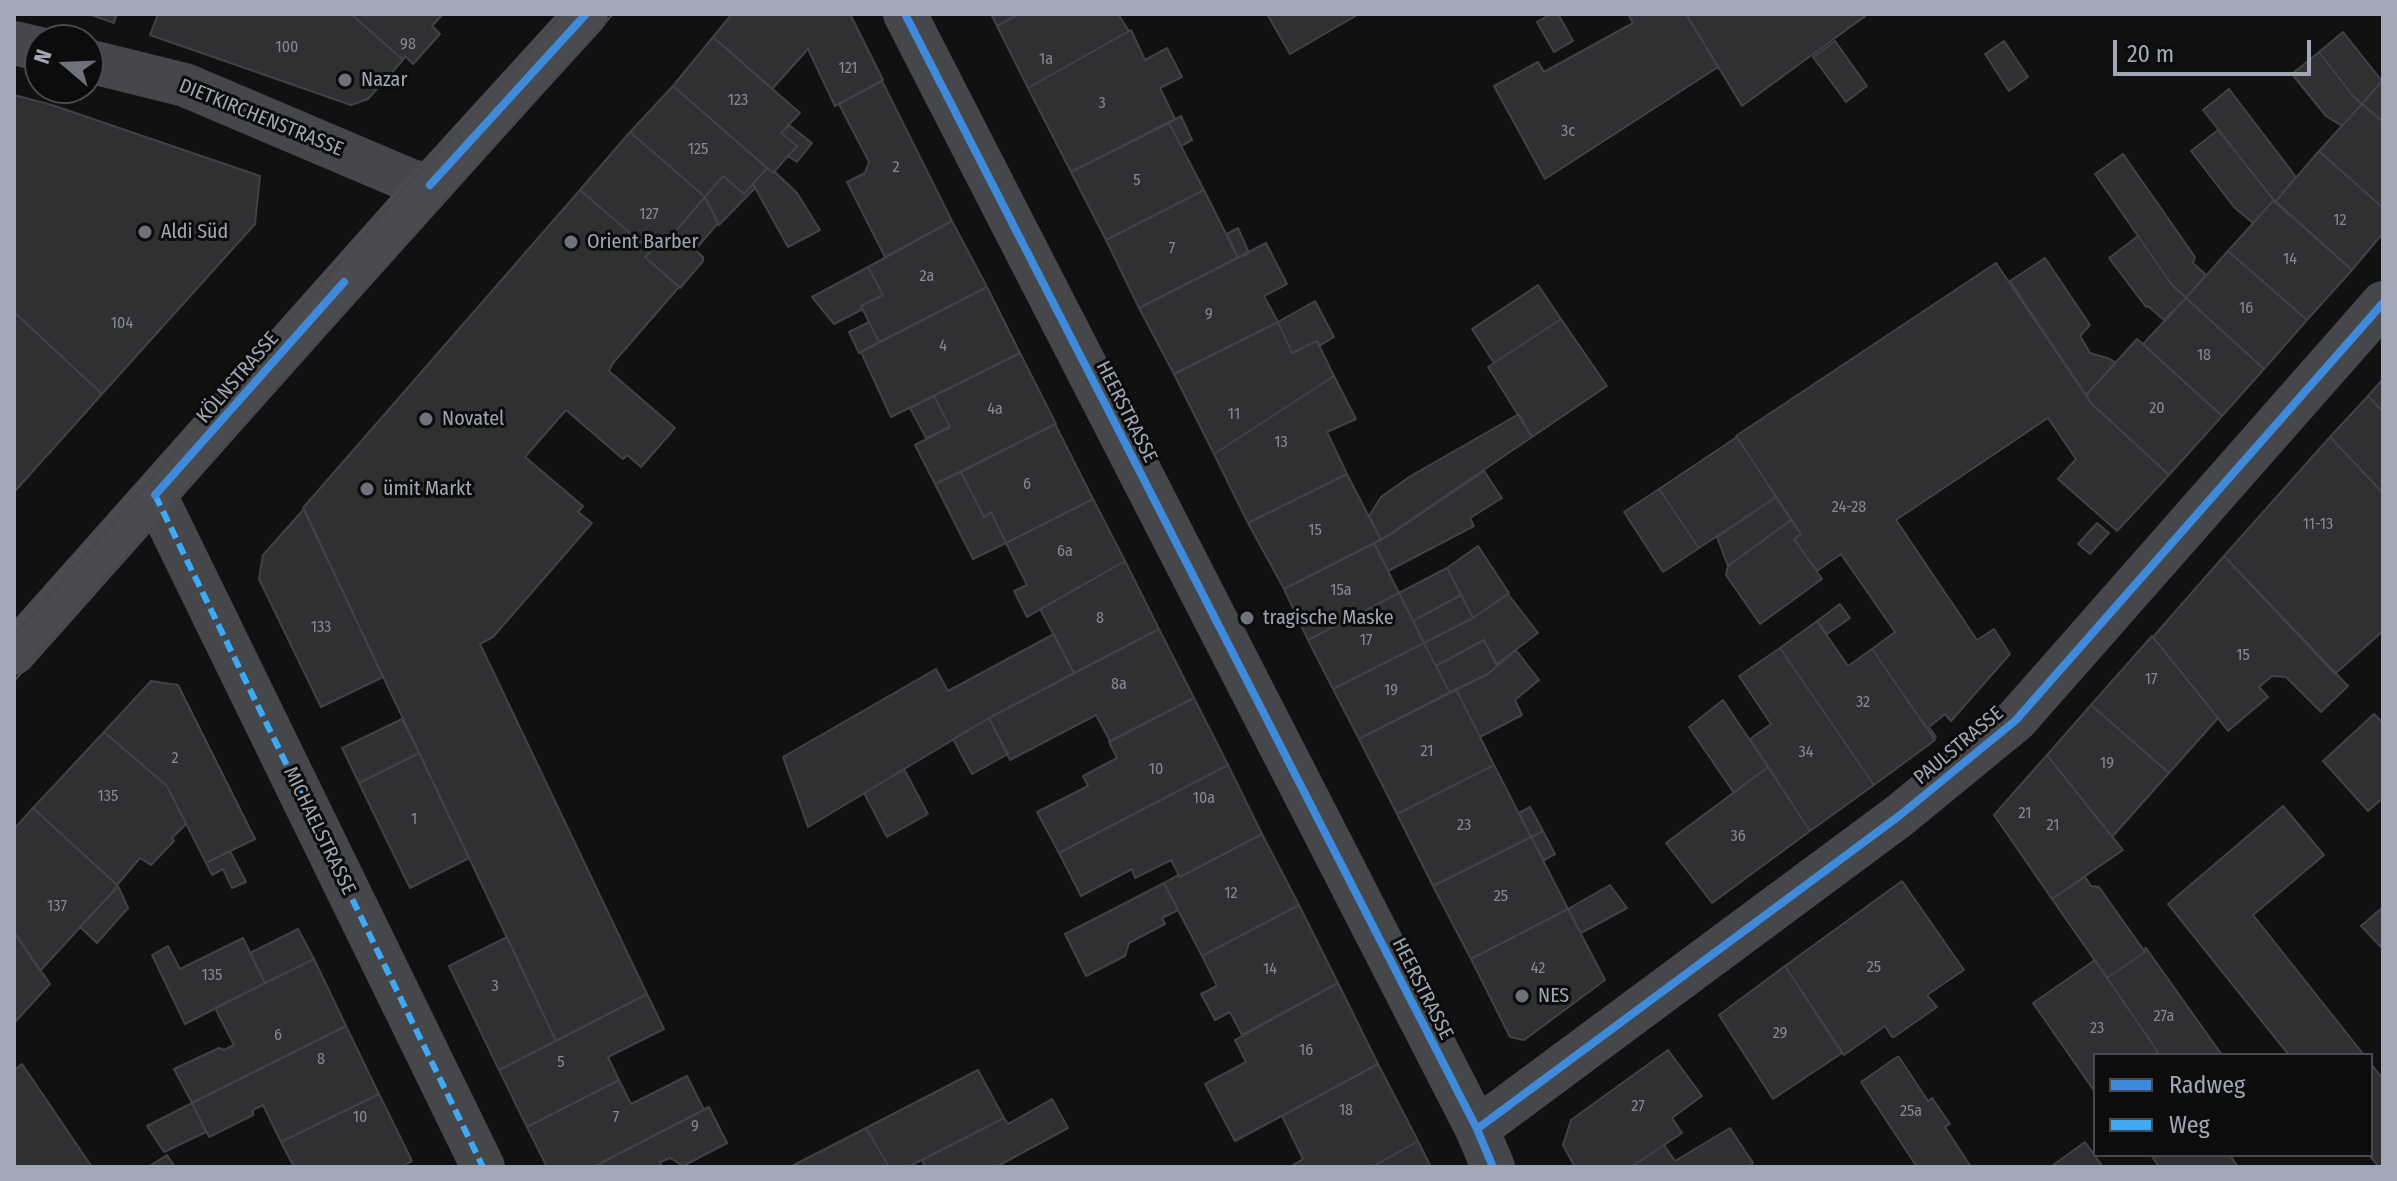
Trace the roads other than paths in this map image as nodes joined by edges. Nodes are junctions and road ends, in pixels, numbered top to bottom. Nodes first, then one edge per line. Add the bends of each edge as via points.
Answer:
1 (586, 14) edge
2 (905, 14) edge
3 (104, 65) edge
4 (430, 185) junction
5 (2383, 303) edge
6 (155, 495) junction
7 (26, 640) edge
8 (1485, 1148) edge
9 (483, 1167) edge

1 - 4 street, KÖLNSTRASSE
2 - 8 street, HEERSTRASSE
3 - 4 street, DIETKIRCHENSTRASSE via 185,85
4 - 6 street, KÖLNSTRASSE
5 - 8 street, PAULSTRASSE via 2016,720
6 - 7 street, KÖLNSTRASSE
6 - 9 street, MICHAELSTRASSE

